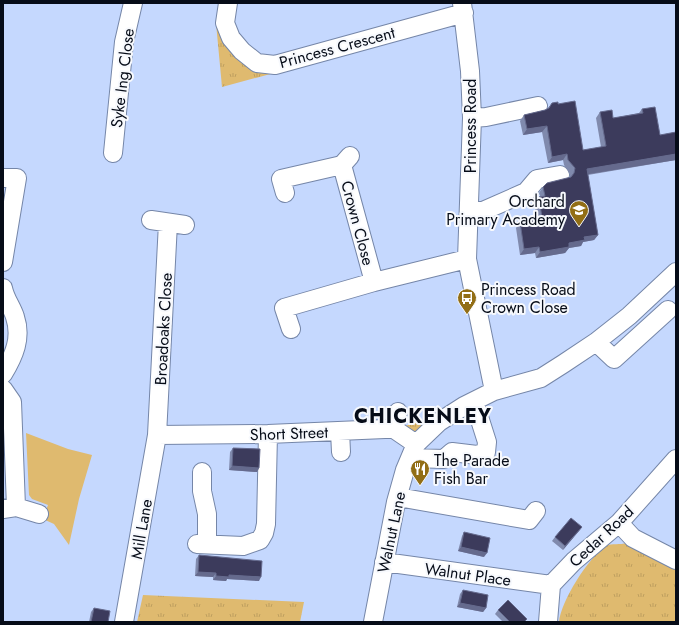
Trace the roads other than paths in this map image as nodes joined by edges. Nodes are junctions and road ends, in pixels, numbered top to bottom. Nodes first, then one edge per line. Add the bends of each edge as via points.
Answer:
1 (133, 3) edge
2 (228, 3) edge
3 (463, 8) edge
4 (538, 106) dead end
5 (472, 118) junction
6 (113, 153) dead end
7 (560, 175) dead end
8 (3, 178) edge
9 (285, 193) dead end
10 (469, 211) junction
11 (168, 223) dead end
12 (467, 259) junction
13 (3, 262) edge
14 (676, 272) edge
15 (374, 282) junction
16 (3, 288) edge
17 (668, 310) dead end
18 (291, 329) dead end
19 (596, 342) junction
20 (3, 374) edge
21 (3, 389) edge
22 (494, 391) junction
23 (474, 401) junction
24 (398, 412) dead end
25 (394, 429) junction
26 (340, 432) junction
27 (268, 434) junction
28 (157, 435) junction
29 (413, 451) junction
30 (342, 452) dead end
31 (676, 459) edge
32 (202, 472) dead end
33 (398, 497) junction
34 (9, 508) edge
35 (536, 511) dead end
36 (39, 514) dead end
37 (619, 523) junction
38 (676, 560) edge
39 (384, 562) junction
40 (551, 585) junction
41 (124, 622) edge
42 (373, 622) edge
43 (548, 622) edge

1 - 6 street, Syke Ing Close via 124,42
2 - 3 street, Princess Crescent via 225,23 231,38 257,63 275,65
3 - 5 street, Princess Road
4 - 5 street
5 - 10 street, Princess Road
7 - 10 street via 537,179 526,192 483,211
8 - 13 street via 17,178
9 - 15 street, Crown Close via 281,179 346,161
10 - 12 street, Princess Road
11 - 28 street, Broadoaks Close
12 - 15 street, Crown Close
12 - 22 street, Princess Road
14 - 19 street, Walnut Lane via 629,316
15 - 18 street, Crown Close via 284,308
16 - 20 street via 4,297 15,316 19,336 11,361
17 - 19 street via 614,359
19 - 22 street, Walnut Lane via 541,378
21 - 34 street via 12,402
22 - 23 street, Walnut Lane
23 - 29 street, Walnut Lane via 439,422
23 - 29 street via 487,442 486,452 477,455 452,452 444,459 438,460
24 - 25 street
25 - 26 street, Short Street
25 - 29 street
26 - 27 street, Short Street
26 - 30 street
27 - 28 street, Short Street
27 - 32 street via 266,524 260,540 243,546 202,544 207,514 202,491
28 - 41 street, Mill Lane
29 - 33 street, Walnut Lane
31 - 37 street, Cedar Road
33 - 35 street via 529,520
33 - 39 street, Walnut Lane
34 - 36 street
37 - 38 street via 633,538
37 - 40 street, Cedar Road via 574,561
39 - 40 street, Walnut Place
39 - 42 street, Walnut Lane
40 - 43 street

